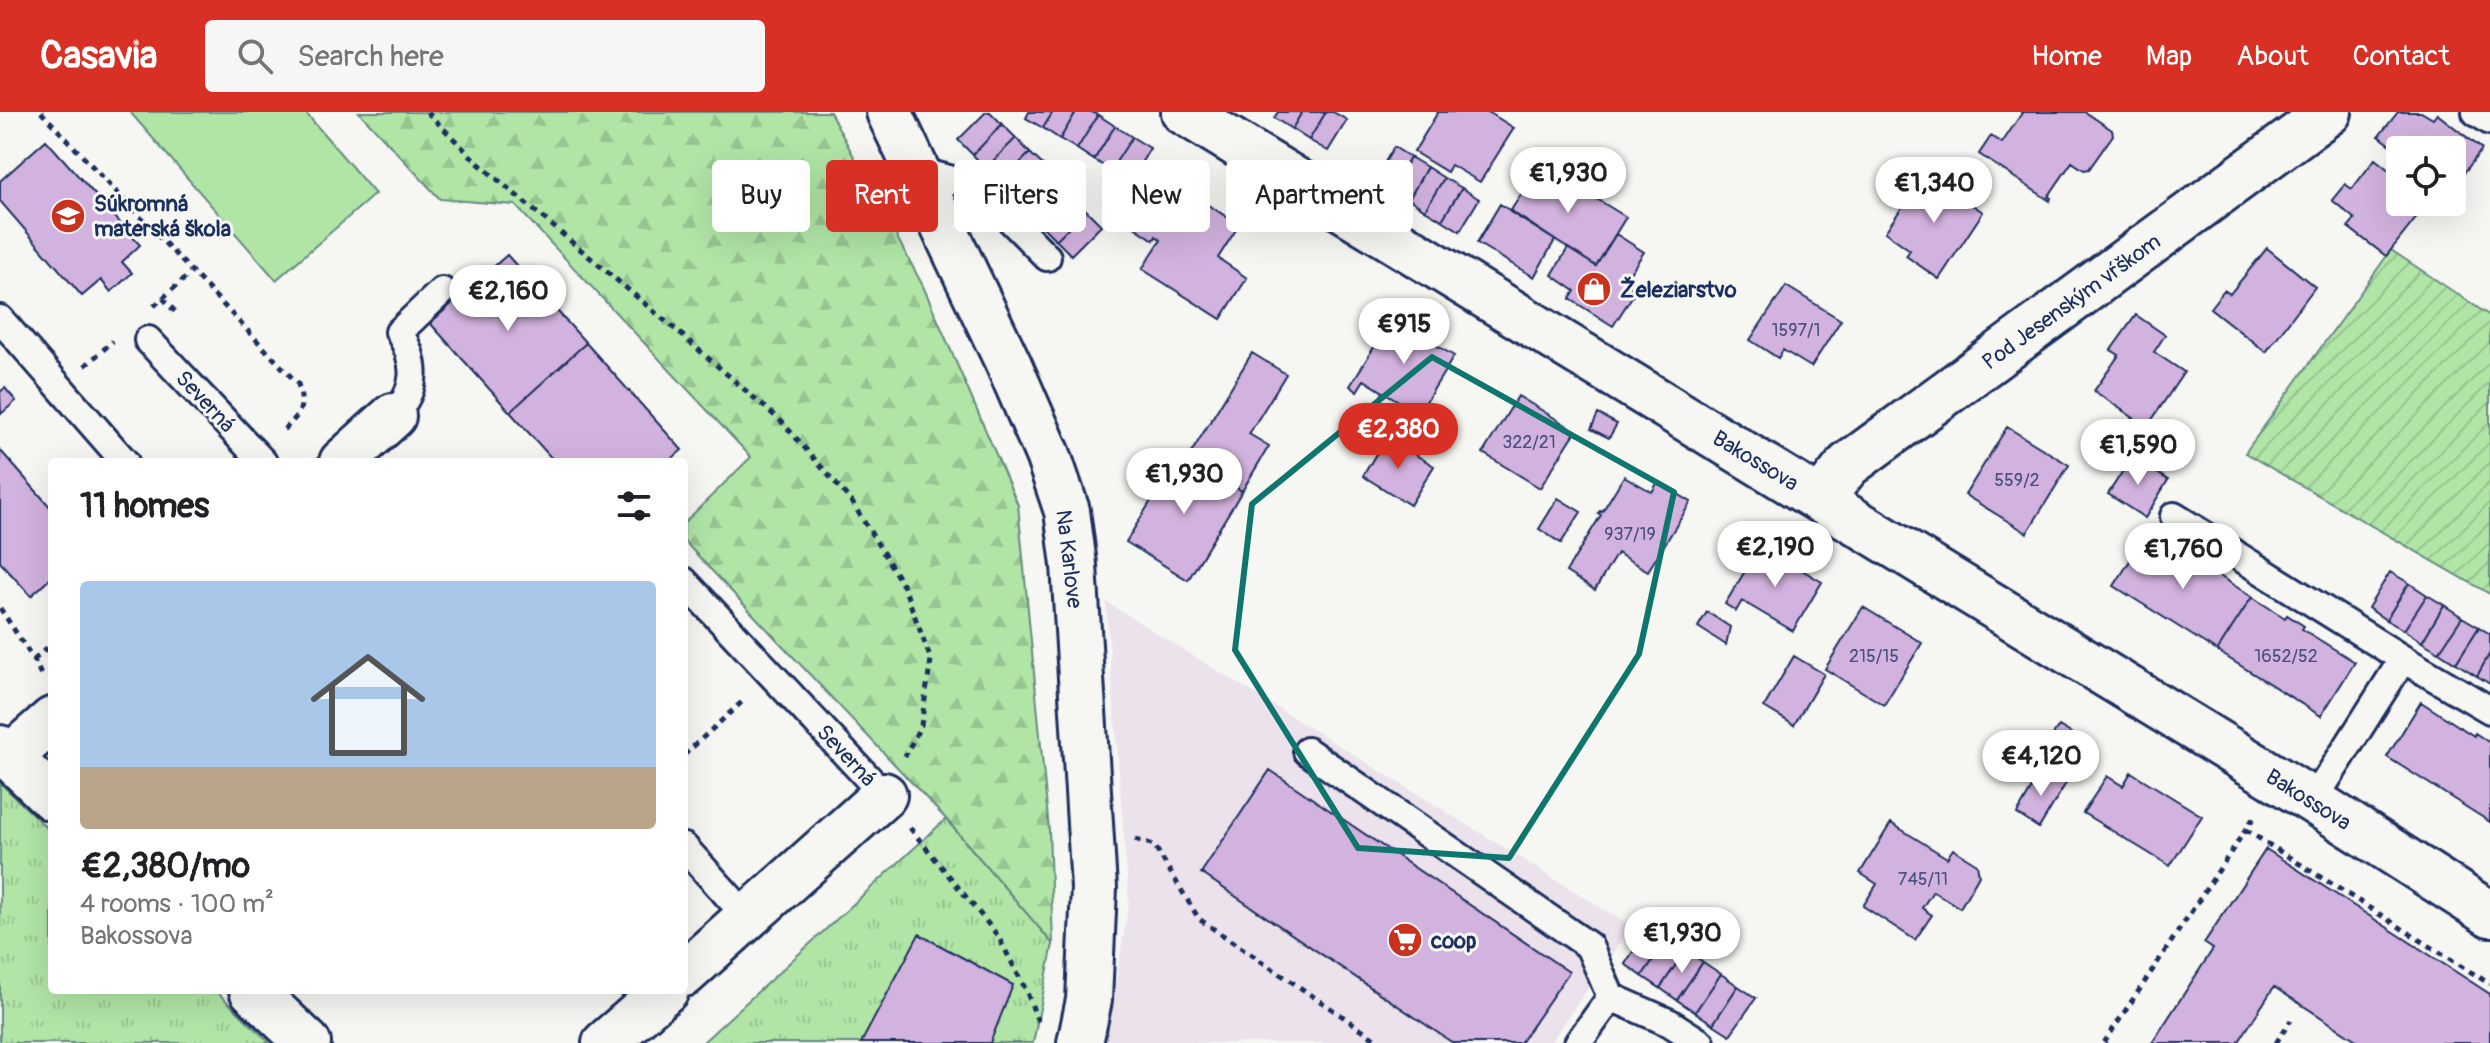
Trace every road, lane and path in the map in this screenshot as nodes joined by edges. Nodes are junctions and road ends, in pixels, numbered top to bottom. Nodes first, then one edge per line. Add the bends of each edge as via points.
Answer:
1 (41, 112) edge
2 (427, 112) edge
3 (889, 112) edge
4 (1184, 112) edge
5 (2329, 112) edge
6 (2476, 112) edge
7 (2490, 121) edge
8 (913, 160) edge
9 (938, 176) edge
10 (938, 212) edge
11 (1047, 257) dead end
12 (442, 291) dead end
13 (163, 298) dead end
14 (0, 319) edge
15 (183, 320) dead end
16 (148, 340) dead end
17 (393, 416) joint
18 (274, 419) dead end
19 (284, 430) junction
20 (289, 436) dead end
21 (122, 458) edge
22 (259, 458) edge
23 (346, 458) edge
24 (1821, 499) junction
25 (2174, 516) dead end
26 (688, 585) edge
27 (0, 608) edge
28 (48, 647) edge
29 (2403, 659) junction
30 (34, 660) junction
31 (771, 674) junction
32 (48, 700) edge
33 (48, 704) edge
34 (2490, 710) edge
35 (688, 751) edge
36 (1307, 751) dead end
37 (5, 753) edge
38 (2296, 790) junction
39 (48, 794) edge
40 (884, 795) junction
41 (2246, 830) junction
42 (1154, 845) dead end
43 (688, 851) edge
44 (2490, 914) edge
45 (748, 918) junction
46 (688, 970) edge
47 (2490, 984) edge
48 (256, 994) edge
49 (661, 994) edge
50 (1611, 997) junction
51 (2291, 1020) dead end
52 (1060, 1036) edge
53 (308, 1043) edge
54 (605, 1043) edge
55 (1382, 1043) edge
56 (1578, 1043) edge
57 (1701, 1043) edge
58 (2104, 1043) edge
59 (2276, 1043) edge

1 - 19 path via 298,384 303,401 298,416
2 - 40 path via 478,163 783,423 852,502 904,587 931,660 921,725
3 - 8 street, Na Karlove
4 - 24 street, Bakossova
5 - 24 street, Pod Jesenským vŕškom via 1848,465
6 - 7 lane
9 - 11 lane via 967,184 992,201
10 - 52 street, Na Karlove via 1015,378 1067,511 1094,888 1089,1000
12 - 17 lane via 399,332 413,364 412,386
13 - 15 path
14 - 21 lane
16 - 22 lane, Severná
17 - 23 street
18 - 19 path
19 - 20 path
24 - 38 street, Bakossova
25 - 29 lane
26 - 31 lane, Severná
27 - 30 path
28 - 30 path
29 - 34 lane
29 - 38 lane
30 - 32 path
31 - 35 path
31 - 40 lane, Severná
33 - 37 street
36 - 50 lane via 1589,946
37 - 39 street
38 - 41 path
38 - 44 street, Bakossova
40 - 45 street, Severná
40 - 52 path via 998,936 1026,990
41 - 47 path
41 - 58 path
42 - 55 path via 1199,919
43 - 45 lane
45 - 46 street, Severná
48 - 53 street
49 - 54 street
50 - 56 lane
50 - 57 lane
51 - 59 path

